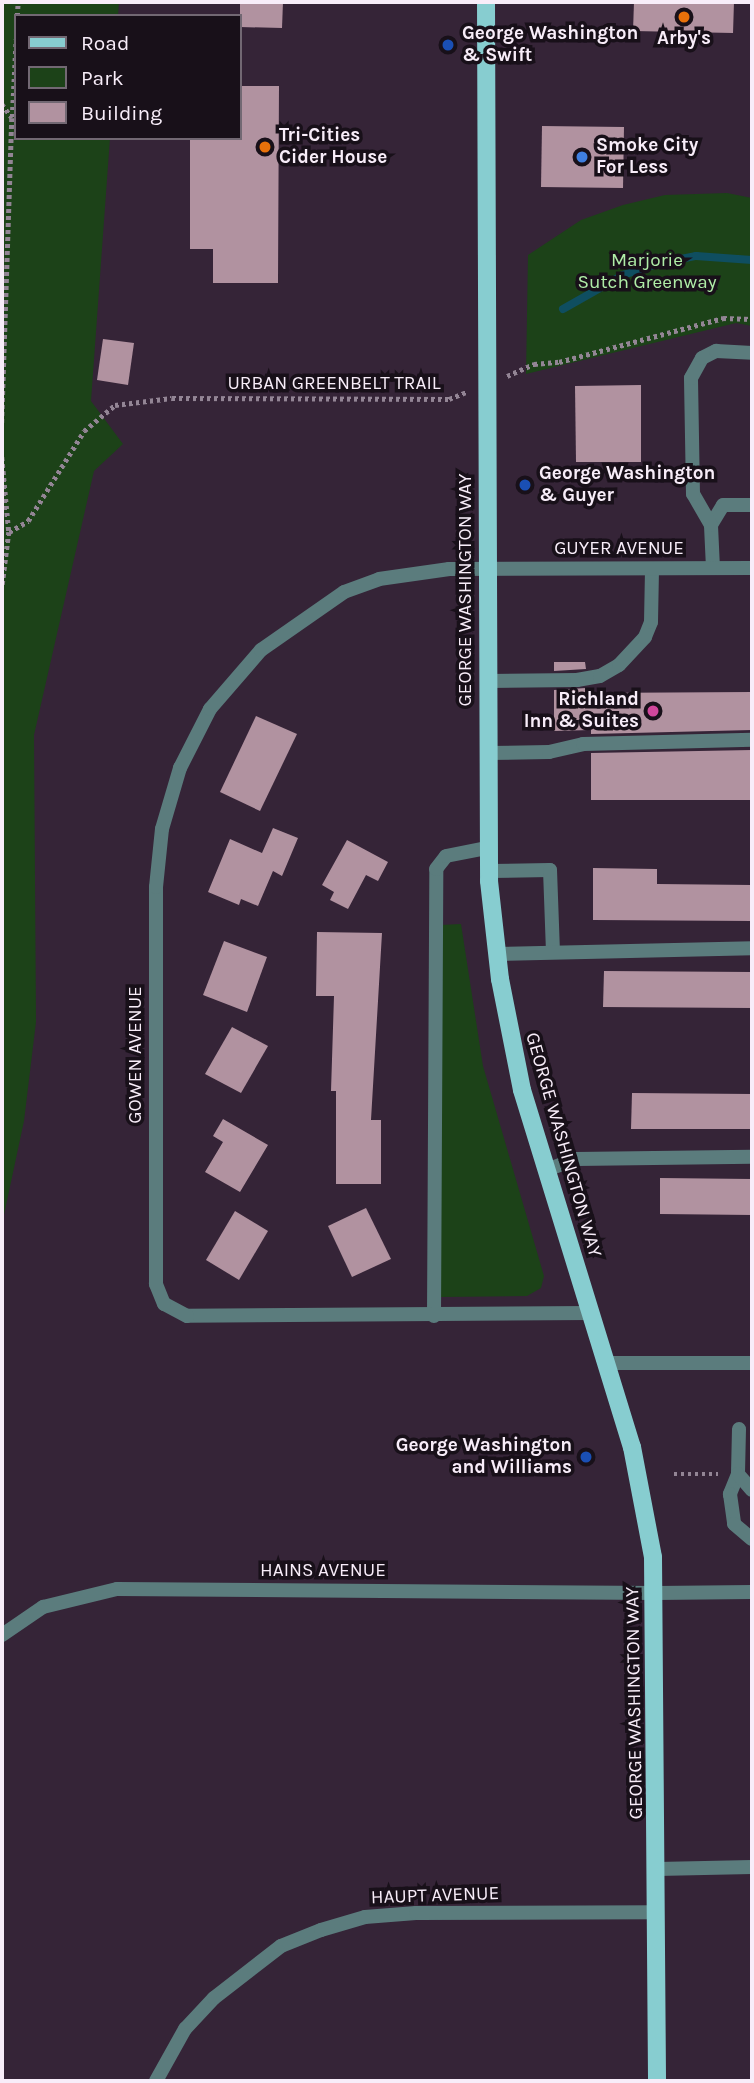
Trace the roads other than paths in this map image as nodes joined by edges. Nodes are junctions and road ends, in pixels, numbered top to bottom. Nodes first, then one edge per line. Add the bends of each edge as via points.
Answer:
1 (486, 2) edge
2 (752, 353) edge
3 (752, 505) edge
4 (711, 525) junction
5 (713, 568) junction
6 (752, 568) edge
7 (485, 569) junction
8 (652, 569) junction
9 (487, 681) junction
10 (752, 740) edge
11 (487, 753) junction
12 (487, 848) junction
13 (489, 870) junction
14 (752, 948) edge
15 (553, 950) junction
16 (496, 954) junction
17 (752, 1157) edge
18 (546, 1170) junction
19 (590, 1313) junction
20 (434, 1315) junction
21 (606, 1363) junction
22 (752, 1363) edge
23 (739, 1429) dead end
24 (738, 1474) junction
25 (752, 1490) edge
26 (752, 1539) edge
27 (752, 1592) edge
28 (656, 1593) junction
29 (2, 1635) edge
30 (752, 1867) edge
31 (657, 1869) junction
32 (657, 1912) junction
33 (156, 2081) edge
34 (657, 2081) edge

1 - 7 main road, GEORGE WASHINGTON WAY
2 - 4 street via 716,351 702,358 691,378 694,494
3 - 4 street via 723,505
4 - 5 street
5 - 6 street, GUYER AVENUE
5 - 8 street, GUYER AVENUE
7 - 8 street, GUYER AVENUE
7 - 9 main road, GEORGE WASHINGTON WAY
7 - 20 street, GOWEN AVENUE via 414,572 379,579 317,607 261,650 217,699 192,741 170,799 157,858 158,1295 173,1312 187,1316
8 - 9 street via 651,622 645,637 619,665 600,676 577,680
9 - 11 main road, GEORGE WASHINGTON WAY
10 - 11 street via 583,744 549,752
11 - 12 main road, GEORGE WASHINGTON WAY
12 - 13 main road, GEORGE WASHINGTON WAY
12 - 20 street via 446,856 436,869
13 - 15 street via 550,870
13 - 16 main road, GEORGE WASHINGTON WAY
14 - 15 street
15 - 16 street
16 - 18 main road, GEORGE WASHINGTON WAY via 509,1032
17 - 18 street via 576,1158
18 - 19 main road, GEORGE WASHINGTON WAY
19 - 20 street, GOWEN AVENUE
19 - 21 main road, GEORGE WASHINGTON WAY
21 - 22 street
21 - 28 main road, GEORGE WASHINGTON WAY via 640,1482
23 - 24 street
24 - 25 street
24 - 26 street via 730,1494 734,1524
27 - 28 street, HAINS AVENUE
28 - 29 street, HAINS AVENUE via 117,1589 43,1606
28 - 31 main road, GEORGE WASHINGTON WAY
30 - 31 street
31 - 32 main road, GEORGE WASHINGTON WAY
32 - 33 street, HAUPT AVENUE via 416,1913 365,1917 321,1930 281,1946 214,1998 185,2029
32 - 34 main road, GEORGE WASHINGTON WAY

